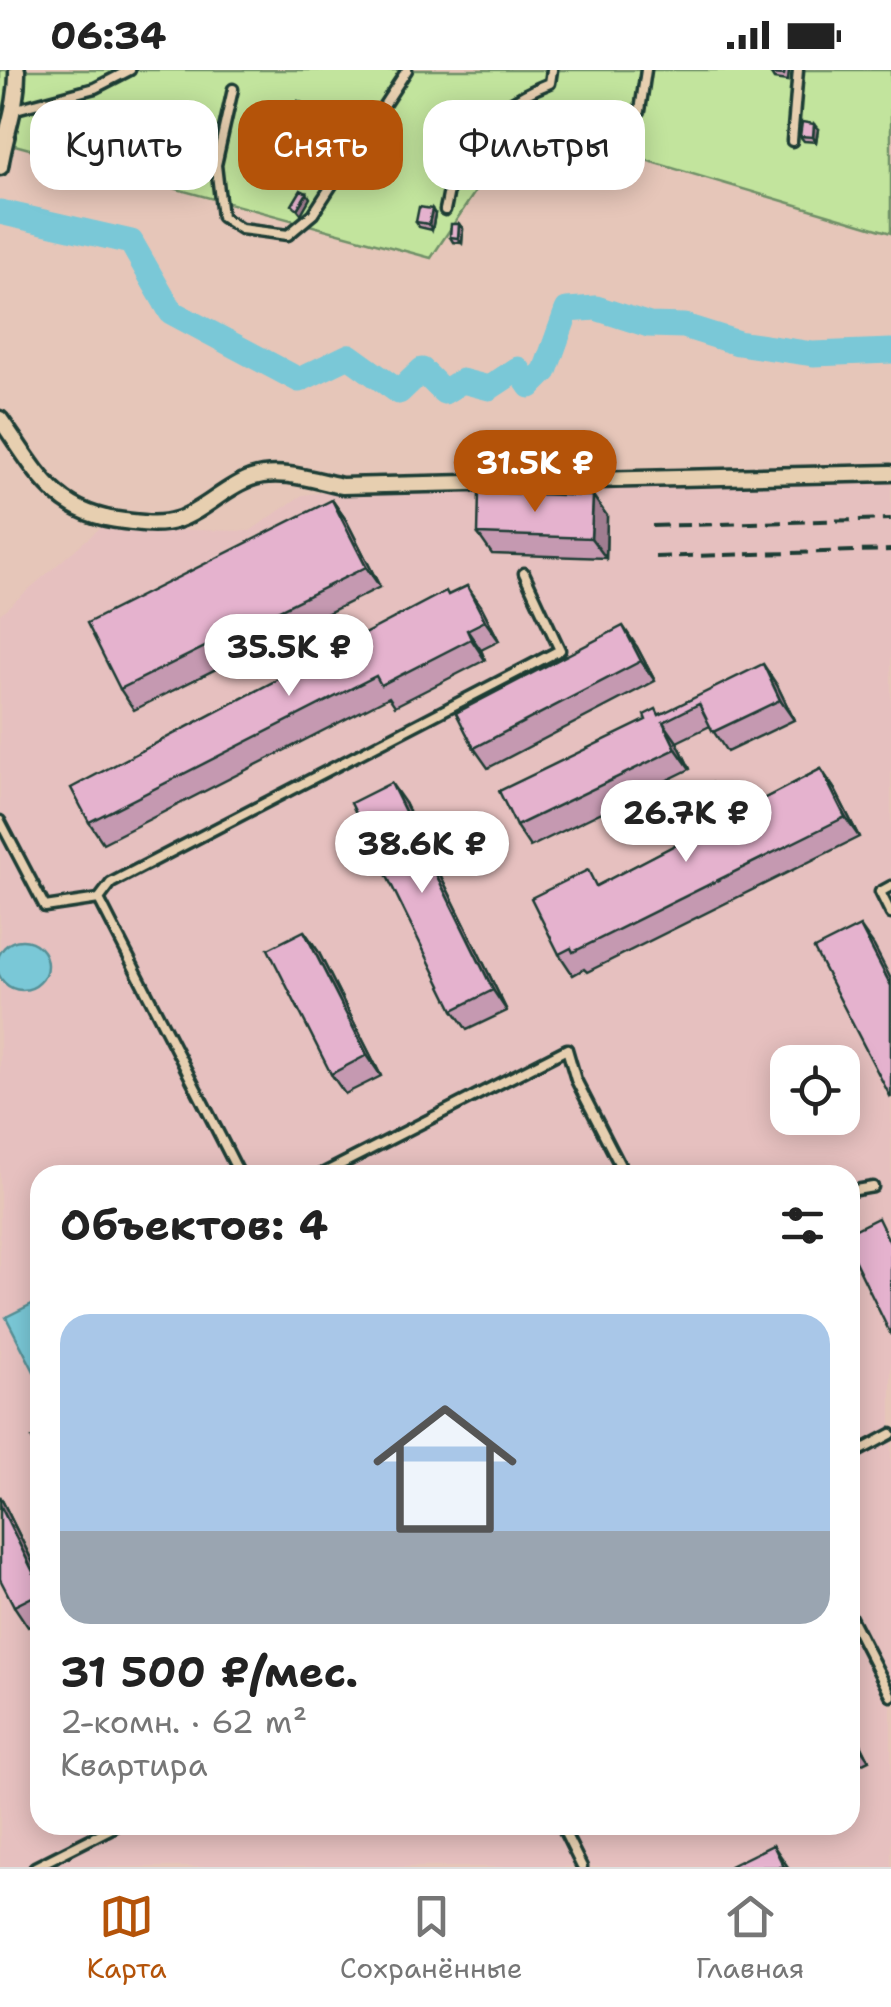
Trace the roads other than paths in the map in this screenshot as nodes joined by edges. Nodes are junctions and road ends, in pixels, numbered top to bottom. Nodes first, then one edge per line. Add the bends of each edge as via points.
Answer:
1 (17, 70) edge
2 (130, 70) edge
3 (408, 70) edge
4 (552, 70) edge
5 (646, 70) edge
6 (798, 70) edge
7 (234, 89) dead end
8 (642, 100) edge
9 (16, 109) junction
10 (792, 141) dead end
11 (0, 167) edge
12 (445, 210) dead end
13 (0, 418) edge
14 (891, 473) edge
15 (524, 573) dead end
16 (0, 821) edge
17 (891, 886) edge
18 (99, 899) junction
19 (891, 914) edge
20 (235, 1165) edge
21 (340, 1165) edge
22 (621, 1165) edge
23 (873, 1187) dead end
24 (860, 1189) edge
25 (891, 1434) edge
26 (860, 1451) edge
27 (860, 1636) edge
28 (891, 1696) edge
29 (98, 1835) edge
30 (565, 1835) edge
31 (35, 1867) edge
32 (582, 1867) edge

1 - 9 street
2 - 9 lane via 95,88
3 - 7 lane via 313,214 288,235 240,229 222,217 216,165
4 - 12 lane via 550,84 488,122 458,154
5 - 8 lane
6 - 10 lane
9 - 11 street
13 - 14 street via 67,505 91,518 160,524 195,512 250,478 282,474 342,486
15 - 18 lane via 560,650 111,883
16 - 18 lane via 45,908
17 - 19 lane via 880,892
18 - 20 lane
21 - 22 lane via 567,1049
23 - 24 lane
25 - 26 lane
27 - 28 lane
29 - 31 lane
30 - 32 lane

